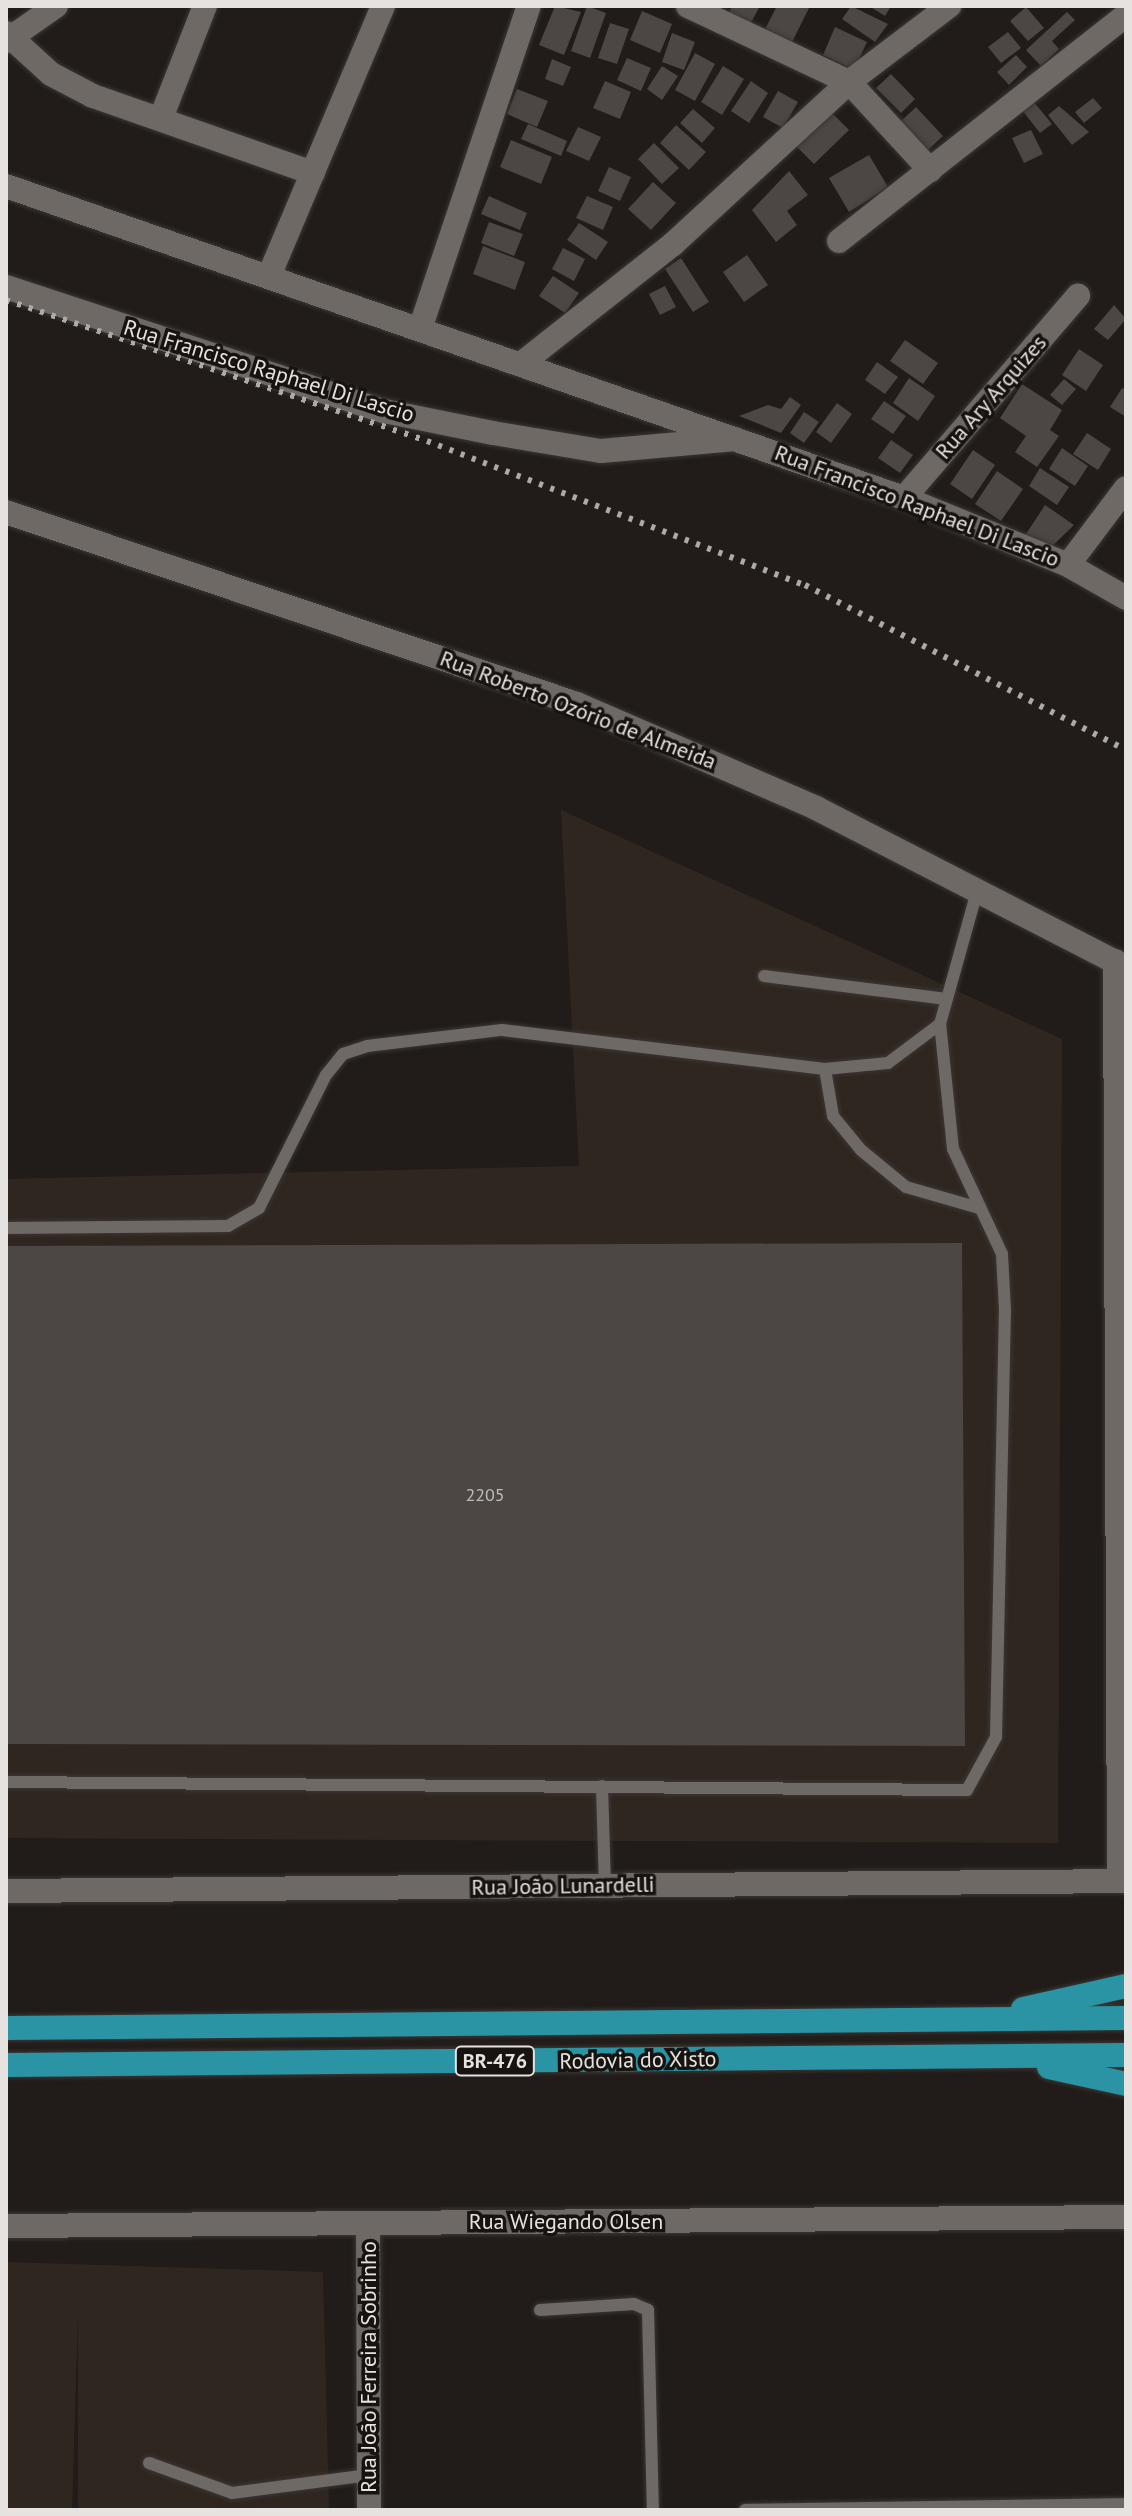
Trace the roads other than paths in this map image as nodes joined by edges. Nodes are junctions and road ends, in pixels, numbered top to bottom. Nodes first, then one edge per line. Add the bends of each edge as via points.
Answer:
1 (56, 6) edge
2 (205, 6) edge
3 (383, 6) edge
4 (529, 6) edge
5 (688, 6) edge
6 (949, 6) edge
7 (1126, 15) edge
8 (7, 37) edge
9 (849, 82) junction
10 (161, 118) junction
11 (930, 170) junction
12 (313, 173) junction
13 (6, 186) edge
14 (839, 241) dead end
15 (269, 276) junction
16 (6, 287) edge
17 (1078, 296) dead end
18 (420, 329) junction
19 (521, 364) junction
20 (740, 438) junction
21 (1126, 488) edge
22 (904, 498) junction
23 (6, 512) edge
24 (1068, 565) junction
25 (1126, 598) edge
26 (978, 888) junction
27 (1120, 964) edge
28 (764, 976) dead end
29 (947, 999) junction
30 (940, 1024) junction
31 (825, 1069) junction
32 (979, 1208) junction
33 (6, 1228) edge
34 (6, 1782) edge
35 (602, 1786) junction
36 (1122, 1796) edge
37 (1124, 1881) edge
38 (605, 1885) junction
39 (6, 1891) edge
40 (1126, 1986) edge
41 (1126, 2018) edge
42 (978, 2019) junction
43 (6, 2028) edge
44 (1126, 2055) edge
45 (983, 2057) junction
46 (6, 2065) edge
47 (1126, 2084) edge
48 (1126, 2217) edge
49 (368, 2223) junction
50 (6, 2226) edge
51 (540, 2310) dead end
52 (149, 2463) dead end
53 (369, 2475) junction
54 (1126, 2504) edge
55 (1002, 2505) edge
56 (369, 2510) edge
57 (653, 2510) edge
58 (745, 2510) edge

1 - 8 street
2 - 10 street
3 - 12 street
4 - 18 street
5 - 9 street
6 - 9 street
7 - 11 street
8 - 10 street via 51,74 93,96
9 - 11 street
9 - 19 street via 739,189
10 - 12 street
11 - 14 street
12 - 15 street
13 - 15 street
15 - 18 street
16 - 20 street, Rua Francisco Raphael Di Lascio via 357,403 480,431 601,451
17 - 22 street, Rua Ary Arquizes
18 - 19 street
19 - 20 street
20 - 22 street, Rua Francisco Raphael Di Lascio
21 - 24 street
22 - 24 street, Rua Francisco Raphael Di Lascio
23 - 26 street, Rua Roberto Ozório de Almeida via 577,704
24 - 25 street, Rua Francisco Raphael Di Lascio
26 - 27 street, Rua Roberto Ozório de Almeida
26 - 29 lane
27 - 36 street
28 - 29 lane
29 - 30 lane
30 - 31 lane via 888,1063
30 - 32 lane via 953,1149
31 - 32 lane via 833,1116 861,1150 906,1187
31 - 33 lane via 502,1030 367,1046 343,1054 326,1075 259,1208 228,1226
32 - 35 lane via 1002,1254 1005,1310 996,1737 984,1771 967,1790
34 - 35 lane
35 - 38 lane
36 - 37 street
37 - 38 street, Rua João Lunardelli
38 - 39 street, Rua João Lunardelli
40 - 42 highway
41 - 42 highway, Rodovia do Xisto / BR-476
42 - 43 highway, Rodovia do Xisto / BR-476
44 - 45 highway, Rodovia do Xisto / BR-476
45 - 46 highway, Rodovia do Xisto / BR-476
45 - 47 highway
48 - 49 street, Rua Wiegando Olsen
49 - 50 street, Rua Wiegando Olsen
49 - 53 street, Rua João Ferreira Sobrinho
51 - 57 lane via 634,2304 648,2310
52 - 53 lane via 232,2493
53 - 56 street, Rua João Ferreira Sobrinho
54 - 55 lane
55 - 58 lane

